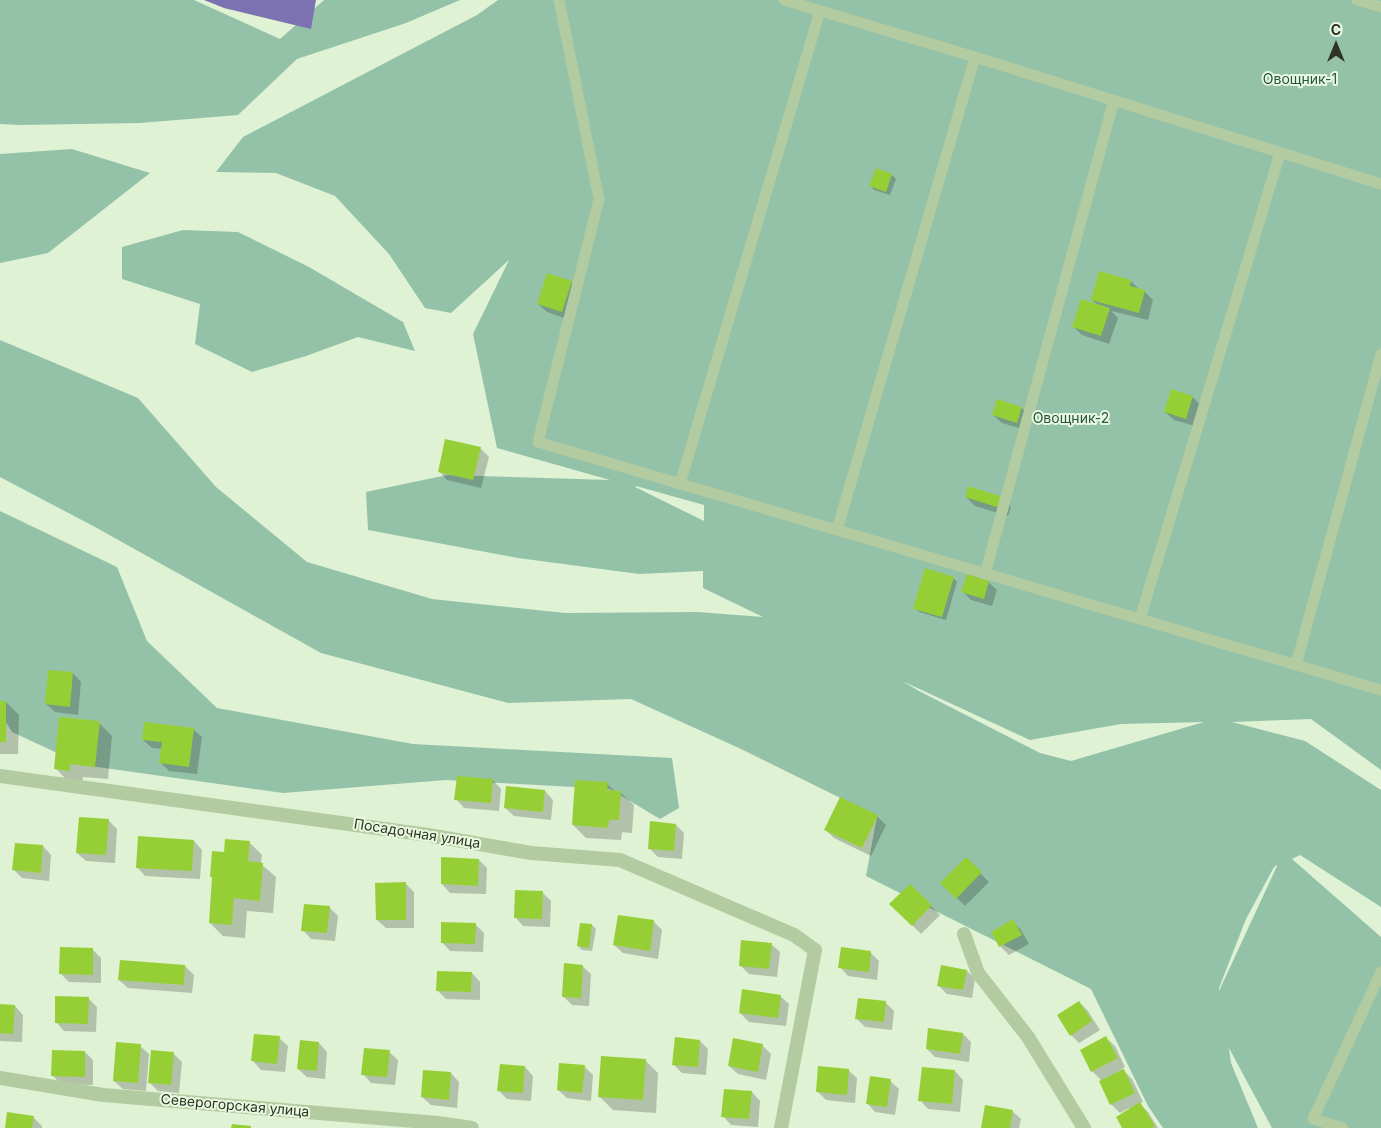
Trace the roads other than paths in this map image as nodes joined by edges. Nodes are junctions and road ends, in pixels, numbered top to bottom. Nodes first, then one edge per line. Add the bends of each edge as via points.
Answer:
1 (559, 0) edge
2 (784, 0) edge
3 (1357, 0) edge
4 (1381, 7) edge
5 (820, 12) junction
6 (976, 57) junction
7 (1114, 100) junction
8 (1280, 153) junction
9 (1381, 184) edge
10 (1381, 354) edge
11 (680, 484) junction
12 (837, 530) junction
13 (986, 574) junction
14 (1140, 619) junction
15 (1296, 665) junction
16 (1381, 690) edge
17 (0, 776) edge
18 (964, 934) dead end
19 (1381, 972) edge
20 (0, 1078) edge
21 (472, 1128) edge
22 (781, 1128) edge
23 (1084, 1128) edge
24 (1344, 1128) edge

1 - 11 lane via 599,199 538,442
2 - 5 lane
3 - 4 lane
5 - 6 lane
5 - 11 lane
6 - 7 lane
6 - 12 lane
7 - 8 lane
7 - 13 lane
8 - 9 lane
8 - 14 lane
10 - 15 lane
11 - 12 lane
12 - 13 lane
13 - 14 lane
14 - 15 lane
15 - 16 lane
17 - 22 street, Посадочная улица via 428,835 531,853 620,860 794,935 815,950
18 - 23 street via 978,973 1028,1037
19 - 24 lane via 1313,1119
20 - 21 street, Северогорская улица via 103,1096

